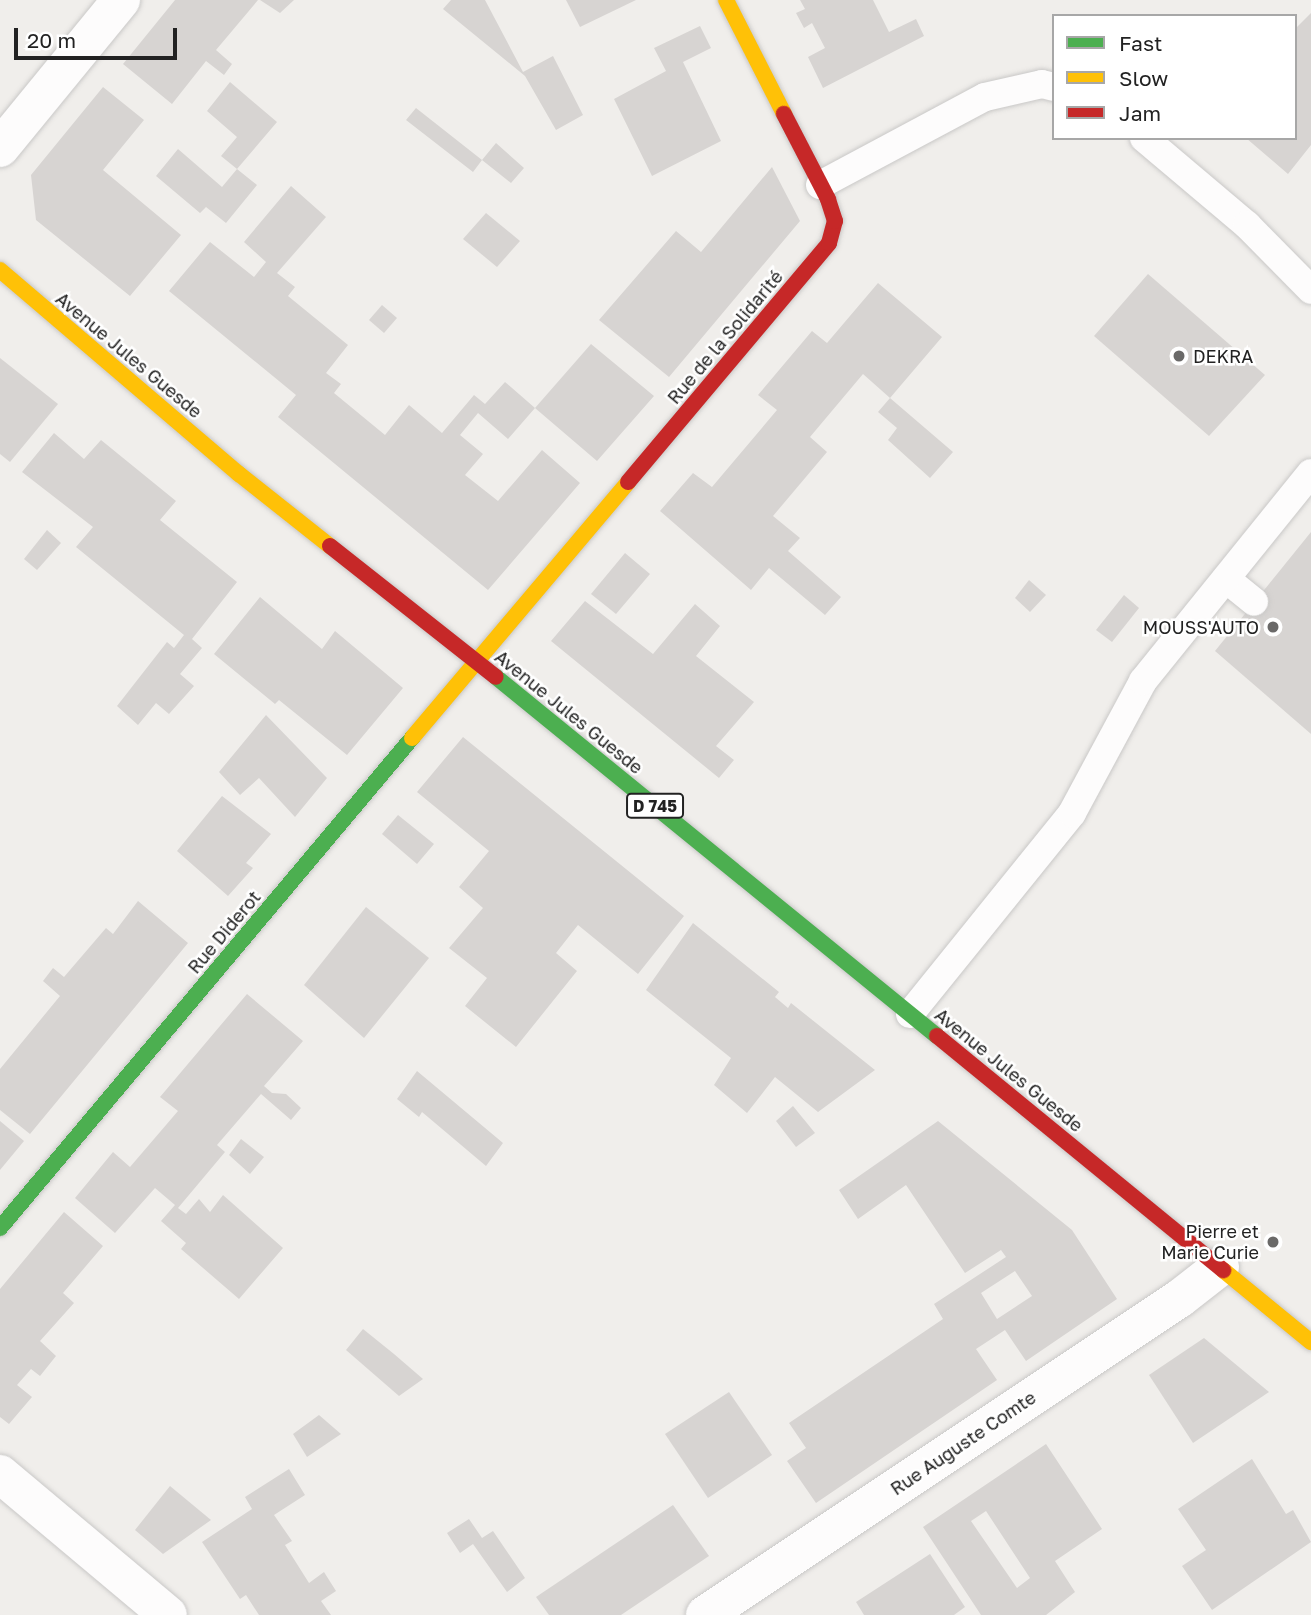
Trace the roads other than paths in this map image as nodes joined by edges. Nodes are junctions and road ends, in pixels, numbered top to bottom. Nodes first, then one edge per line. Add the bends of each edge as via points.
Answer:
1 (121, 0) edge
2 (726, 0) edge
3 (1052, 87) edge
4 (1146, 140) edge
5 (0, 148) edge
6 (820, 185) junction
7 (0, 270) edge
8 (1311, 290) edge
9 (1311, 474) edge
10 (1226, 579) junction
11 (1254, 602) dead end
12 (477, 662) junction
13 (910, 1014) junction
14 (0, 1228) edge
15 (1220, 1267) junction
16 (1311, 1342) edge
17 (0, 1474) edge
18 (168, 1615) edge
19 (705, 1615) edge

1 - 5 street
2 - 6 main road, Rue de la Solidarité
3 - 6 lane via 985,97
4 - 8 lane via 1247,225
6 - 12 main road, Rue de la Solidarité via 835,221 829,243
7 - 12 main road, Avenue Jules Guesde / D 745 via 239,474
9 - 10 lane
10 - 11 lane
10 - 13 lane via 1143,681 1072,813
12 - 13 main road, Avenue Jules Guesde / D 745
12 - 14 main road, Rue Diderot
13 - 15 main road, Avenue Jules Guesde / D 745
15 - 16 main road, Avenue Jules Guesde / D 745
15 - 19 street, Rue Auguste Comte via 1179,1299
17 - 18 street

